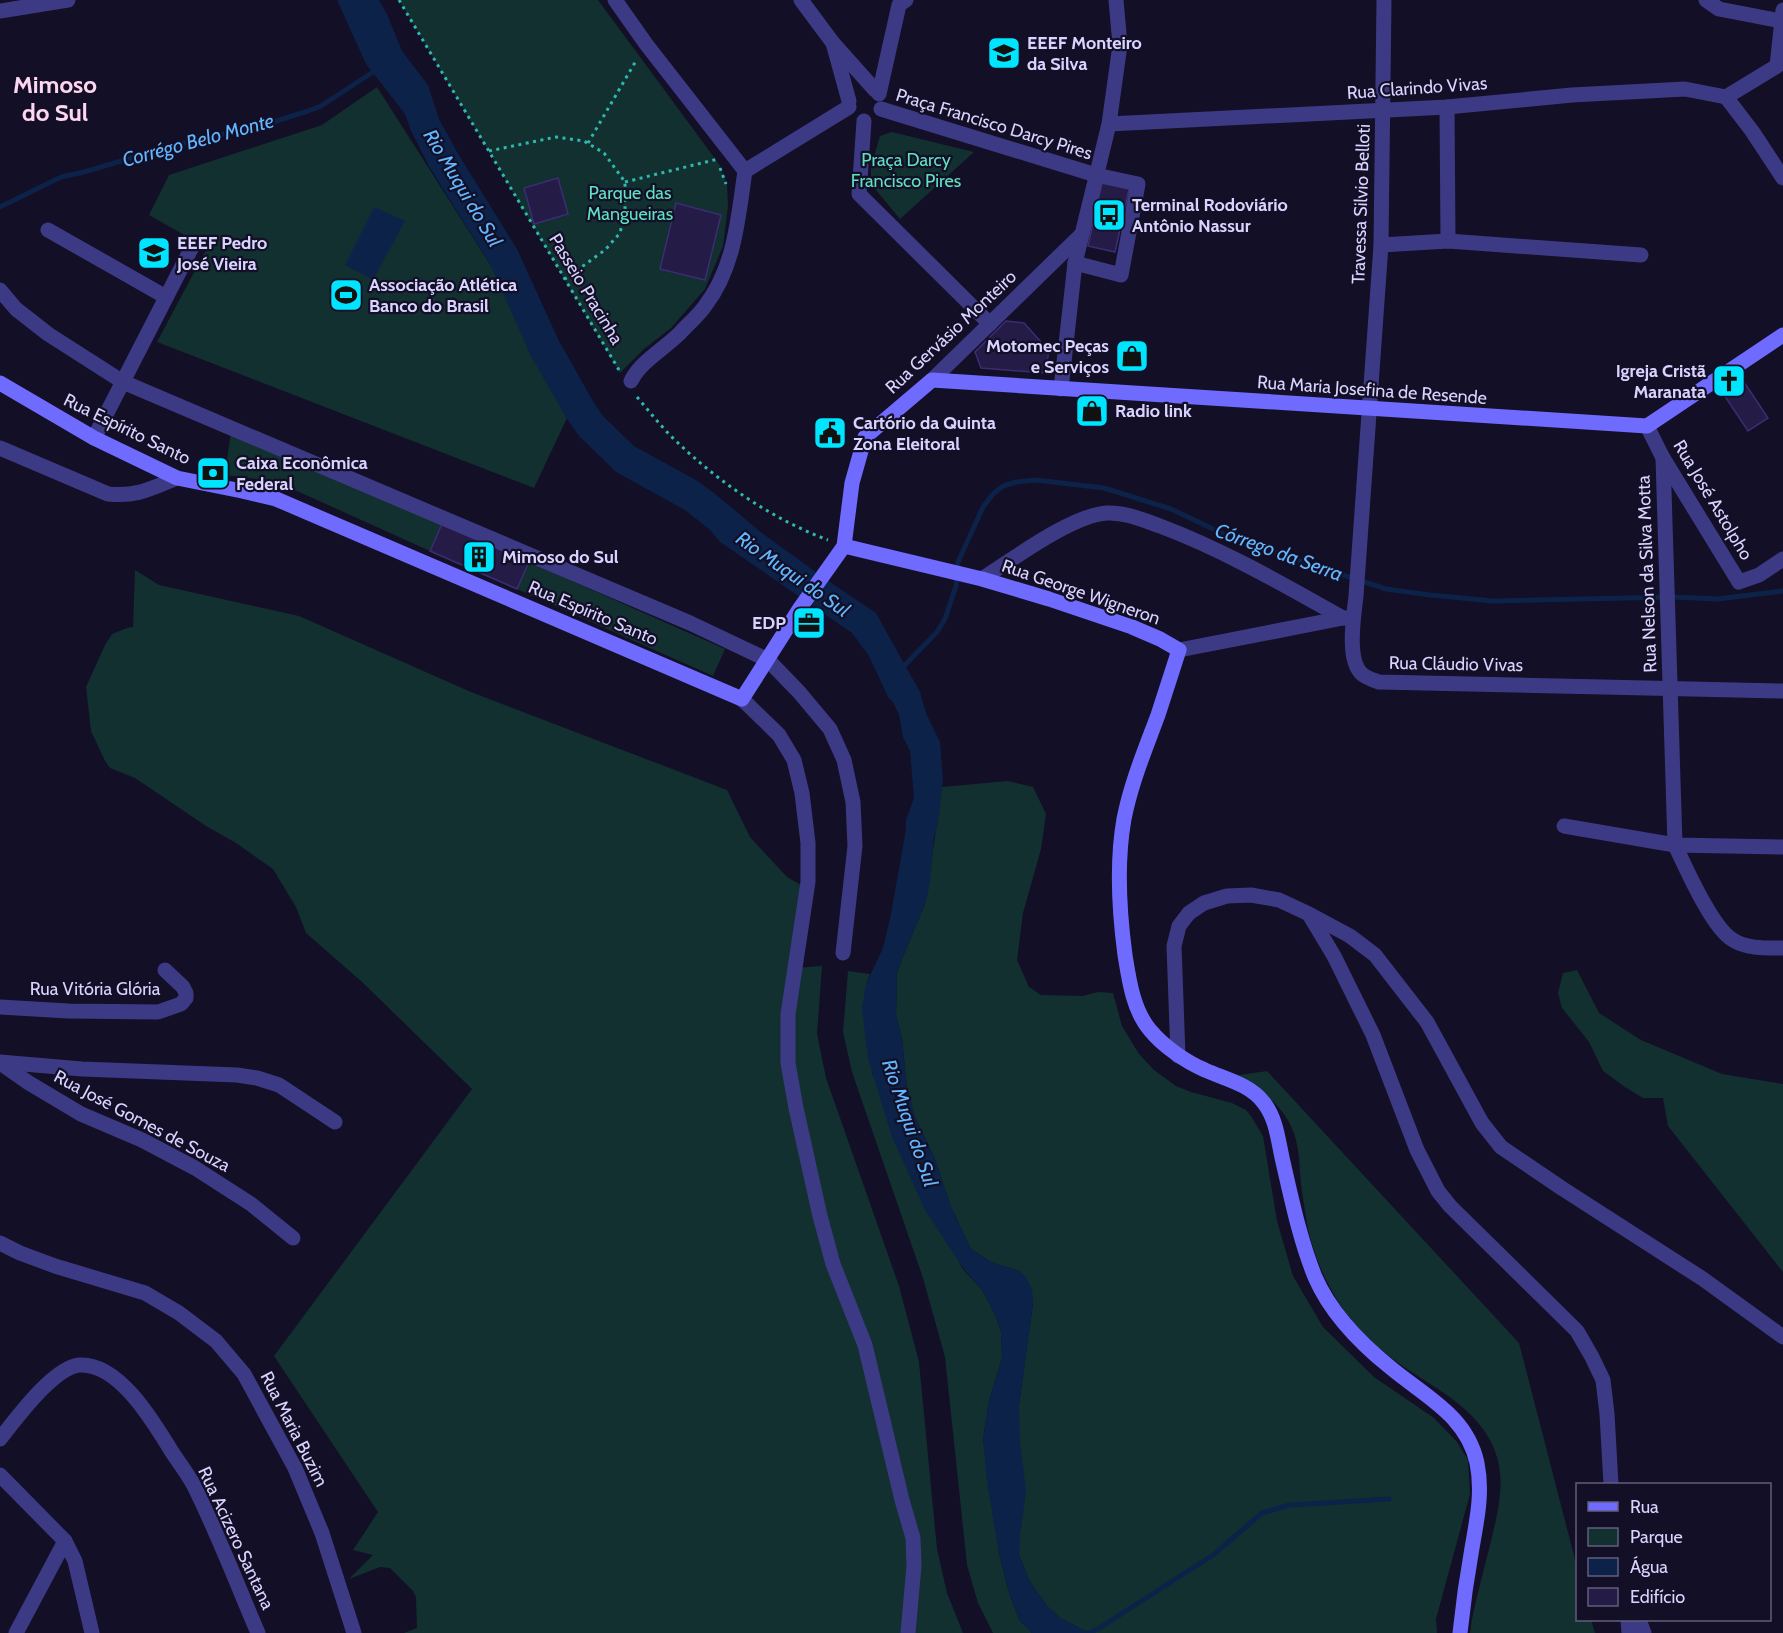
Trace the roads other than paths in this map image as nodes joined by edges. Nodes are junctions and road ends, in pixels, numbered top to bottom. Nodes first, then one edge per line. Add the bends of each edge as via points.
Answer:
1 (68, 0) edge
2 (615, 0) edge
3 (801, 0) edge
4 (1116, 0) edge
5 (1384, 0) edge
6 (1706, 0) edge
7 (901, 2) edge
8 (0, 11) edge
9 (1782, 15) edge
10 (833, 43) junction
11 (877, 92) junction
12 (1726, 97) junction
13 (849, 104) junction
14 (1447, 107) junction
15 (881, 109) junction
16 (1383, 110) junction
17 (864, 121) junction
18 (1109, 124) junction
19 (745, 171) junction
20 (1096, 175) junction
21 (1783, 178) edge
22 (48, 230) dead end
23 (1082, 234) junction
24 (1448, 241) junction
25 (193, 245) dead end
26 (1382, 245) junction
27 (1641, 255) dead end
28 (1075, 263) junction
29 (0, 290) edge
30 (166, 297) junction
31 (990, 324) junction
32 (1783, 335) edge
33 (626, 377) road end
34 (932, 380) junction
35 (123, 382) junction
36 (0, 383) edge
37 (1061, 389) junction
38 (1369, 410) junction
39 (1647, 426) junction
40 (94, 438) junction
41 (0, 448) edge
42 (1664, 458) junction
43 (177, 478) junction
44 (844, 546) junction
45 (1783, 559) edge
46 (976, 577) junction
47 (1348, 618) junction
48 (1179, 650) junction
49 (768, 660) junction
50 (1670, 689) junction
51 (1783, 691) edge
52 (742, 699) junction
53 (1564, 826) dead end
54 (1675, 845) junction
55 (1783, 847) edge
56 (1309, 914) junction
57 (1783, 948) edge
58 (843, 953) dead end
59 (165, 970) dead end
60 (0, 1006) edge
61 (1178, 1056) junction
62 (0, 1063) edge
63 (335, 1122) dead end
64 (293, 1238) dead end
65 (0, 1243) edge
66 (1783, 1337) edge
67 (0, 1439) edge
68 (0, 1475) edge
69 (1611, 1483) edge
70 (64, 1541) junction
71 (16, 1633) edge
72 (92, 1633) edge
73 (258, 1633) edge
74 (354, 1633) edge
75 (908, 1633) edge
76 (1461, 1633) edge

1 - 8 street
2 - 19 street via 723,157
3 - 10 street
4 - 18 street via 1120,45
5 - 16 street, Travessa Silvio Belloti
6 - 9 street via 1719,9
7 - 11 street
9 - 12 street via 1777,66
10 - 11 street
10 - 13 street
11 - 13 street via 859,88
11 - 15 street
12 - 14 street, Rua Clarindo Vivas via 1685,89
12 - 21 street
13 - 17 street via 854,116
13 - 19 street
14 - 16 street, Rua Clarindo Vivas
14 - 24 street
15 - 17 street via 875,118
15 - 20 street, Praça Francisco Darcy Pires
16 - 18 street, Rua Clarindo Vivas
16 - 26 street, Travessa Silvio Belloti
17 - 31 street via 859,194
18 - 20 street
19 - 33 street via 735,240 724,274 705,306 671,342
20 - 23 street
20 - 28 street, Praça Francisco Darcy Pires via 1138,184 1121,275
22 - 30 street
23 - 28 street
23 - 31 street, Rua Gervásio Monteiro
24 - 26 street
24 - 27 street
25 - 30 street
26 - 38 street, Travessa Silvio Belloti
28 - 37 street
29 - 35 street via 16,309 48,334
30 - 35 street
31 - 34 street, Rua Gervásio Monteiro
32 - 39 main road
34 - 37 main road, Rua Maria Josefina de Resende
34 - 44 main road, Rua Gervásio Monteiro via 865,436 852,483
35 - 40 street
35 - 49 street via 690,623
36 - 40 main road, Rua Espírito Santo
37 - 38 main road, Rua Maria Josefina de Resende
38 - 39 main road, Rua Maria Josefina de Resende
38 - 47 street, Rua Cláudio Vivas via 1356,596
39 - 42 street, Rua José Astolpho
40 - 43 main road, Rua Espírito Santo
41 - 43 street via 108,495 142,493
42 - 45 street, Rua José Astolpho via 1739,582 1759,575
42 - 50 street, Rua Nelson da Silva Motta
43 - 52 main road, Rua Espírito Santo via 276,499
44 - 46 main road, Rua George Wigneron
44 - 49 main road, Rua Gervásio Monteiro
46 - 47 street via 1062,528 1106,513 1126,514 1187,536
46 - 48 main road, Rua George Wigneron via 1132,627
47 - 48 street
47 - 50 street, Rua Cláudio Vivas via 1355,663 1362,674 1379,682
48 - 61 main road via 1133,781 1119,871 1120,912 1135,1005 1149,1030
49 - 52 main road
49 - 58 street via 830,729 844,760 853,802 855,846
50 - 51 street, Rua Cláudio Vivas
50 - 54 street, Rua Nelson da Silva Motta
52 - 75 street via 779,735 794,760 802,793 808,882 788,1014 788,1063 832,1264 865,1345 913,1538
53 - 54 street
54 - 55 street
54 - 57 street via 1724,934 1752,947
56 - 61 street via 1279,900 1251,895 1227,896 1204,903 1189,913 1179,926 1174,946
56 - 66 street via 1375,955 1427,1022 1482,1123 1501,1147 1703,1279
56 - 69 street via 1373,1035 1417,1150 1438,1191 1577,1331 1592,1357 1603,1380
59 - 60 street, Rua Vitória Glória via 183,987 186,998 181,1004 158,1012
61 - 76 main road via 1250,1089 1263,1102 1275,1121 1301,1236 1316,1279 1334,1310 1354,1335 1455,1419 1470,1440 1481,1497
62 - 63 street via 257,1078 279,1084
62 - 64 street, Rua José Gomes de Souza via 81,1114 195,1168 251,1203
65 - 74 street, Rua Maria Buzim via 55,1266 145,1293 216,1341 243,1374 295,1468 322,1533
67 - 73 street, Rua Acizero Santana via 62,1371 79,1365 98,1368 117,1380 147,1413 193,1485
68 - 70 street
70 - 71 street
70 - 72 street via 75,1561

